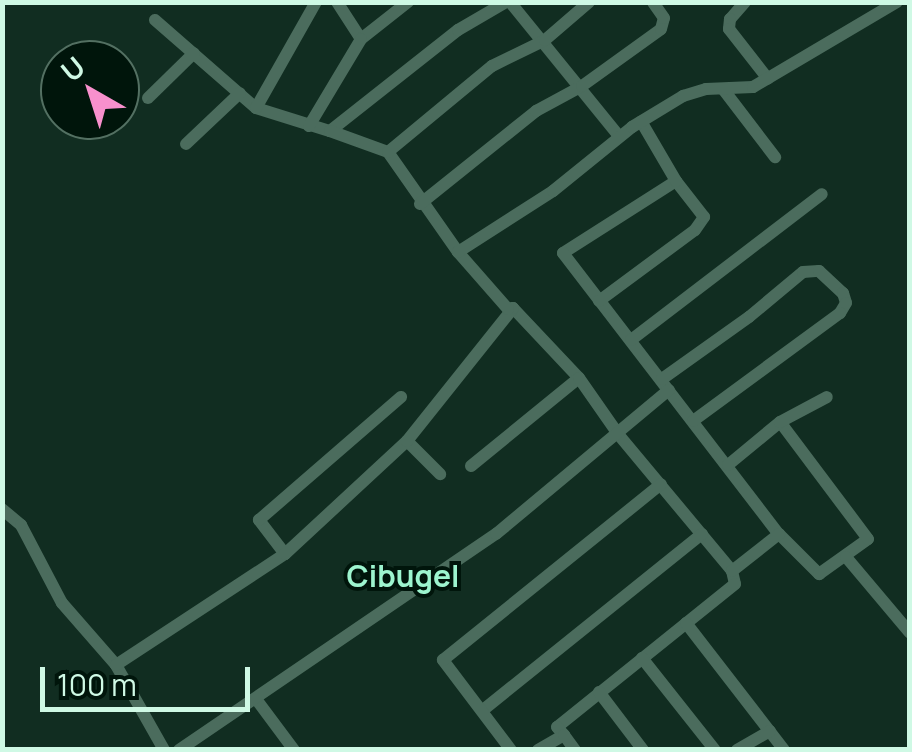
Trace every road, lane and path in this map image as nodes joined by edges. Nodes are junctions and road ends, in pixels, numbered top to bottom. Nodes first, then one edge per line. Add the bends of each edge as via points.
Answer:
1 (316, 2) edge
2 (337, 2) edge
3 (408, 2) edge
4 (508, 2) edge
5 (590, 2) edge
6 (653, 2) edge
7 (745, 2) edge
8 (897, 2) edge
9 (155, 20) dead end
10 (361, 39) junction
11 (545, 40) junction
12 (194, 52) junction
13 (768, 79) junction
14 (582, 86) junction
15 (723, 89) junction
16 (240, 94) junction
17 (148, 98) dead end
18 (256, 108) junction
19 (641, 121) junction
20 (309, 126) junction
21 (330, 131) junction
22 (619, 136) junction
23 (186, 144) dead end
24 (388, 152) junction
25 (776, 158) dead end
26 (676, 181) junction
27 (822, 194) dead end
28 (420, 204) junction
29 (458, 252) junction
30 (599, 301) junction
31 (513, 308) junction
32 (631, 340) junction
33 (579, 378) junction
34 (666, 385) junction
35 (401, 397) dead end
36 (827, 397) dead end
37 (693, 420) junction
38 (780, 422) junction
39 (618, 434) junction
40 (407, 441) junction
41 (728, 465) junction
42 (471, 466) dead end
43 (440, 474) dead end
44 (661, 484) junction
45 (3, 510) edge
46 (702, 534) junction
47 (779, 534) junction
48 (285, 554) junction
49 (846, 557) junction
50 (732, 571) junction
51 (686, 623) junction
52 (910, 633) edge
53 (642, 658) junction
54 (116, 666) junction
55 (600, 692) junction
56 (256, 699) junction
57 (483, 710) junction
58 (770, 731) junction
59 (564, 735) junction
60 (164, 750) edge
61 (179, 750) edge
62 (294, 750) edge
63 (511, 750) edge
64 (538, 750) edge
65 (576, 750) edge
66 (643, 750) edge
67 (714, 750) edge
68 (737, 750) edge
69 (784, 750) edge

1 - 18 street
2 - 10 street
3 - 10 street
4 - 11 street
4 - 21 street via 458,30
5 - 11 street
6 - 14 street via 664,18 661,29
7 - 13 street via 729,29
8 - 13 street
9 - 12 street
10 - 20 street
11 - 14 street
11 - 24 street via 492,66
12 - 16 street
12 - 17 street
13 - 15 street
14 - 22 street
14 - 28 street via 536,111
15 - 19 street via 683,96
15 - 25 street
16 - 18 street
16 - 23 street
18 - 20 street
19 - 22 street
19 - 26 street
20 - 21 street
21 - 24 street
22 - 29 street via 553,191
24 - 28 street
26 - 30 street via 704,212 702,223
26 - 30 street via 563,253
27 - 32 street
28 - 29 street
29 - 31 street
30 - 32 street
31 - 33 street
31 - 40 street
32 - 34 street
33 - 39 street
33 - 42 street
34 - 37 street
34 - 37 street via 803,272 819,271 844,293 840,313
34 - 39 street
35 - 48 street via 259,520
36 - 38 street
37 - 41 street
38 - 41 street
38 - 49 street via 868,539
39 - 44 street
39 - 56 street via 496,534
40 - 43 street
40 - 48 street
41 - 47 street
44 - 46 street
44 - 57 street via 444,660
45 - 54 street via 21,525 62,603
46 - 50 street
46 - 57 street
47 - 49 street via 820,574
47 - 50 street
48 - 54 street
49 - 52 street
50 - 51 street via 736,584
51 - 53 street
51 - 58 street
53 - 55 street
53 - 67 street
54 - 60 street
55 - 59 street via 557,727
55 - 66 street
56 - 61 street
56 - 62 street
57 - 63 street
58 - 68 street
58 - 69 street
59 - 64 street
59 - 65 street

